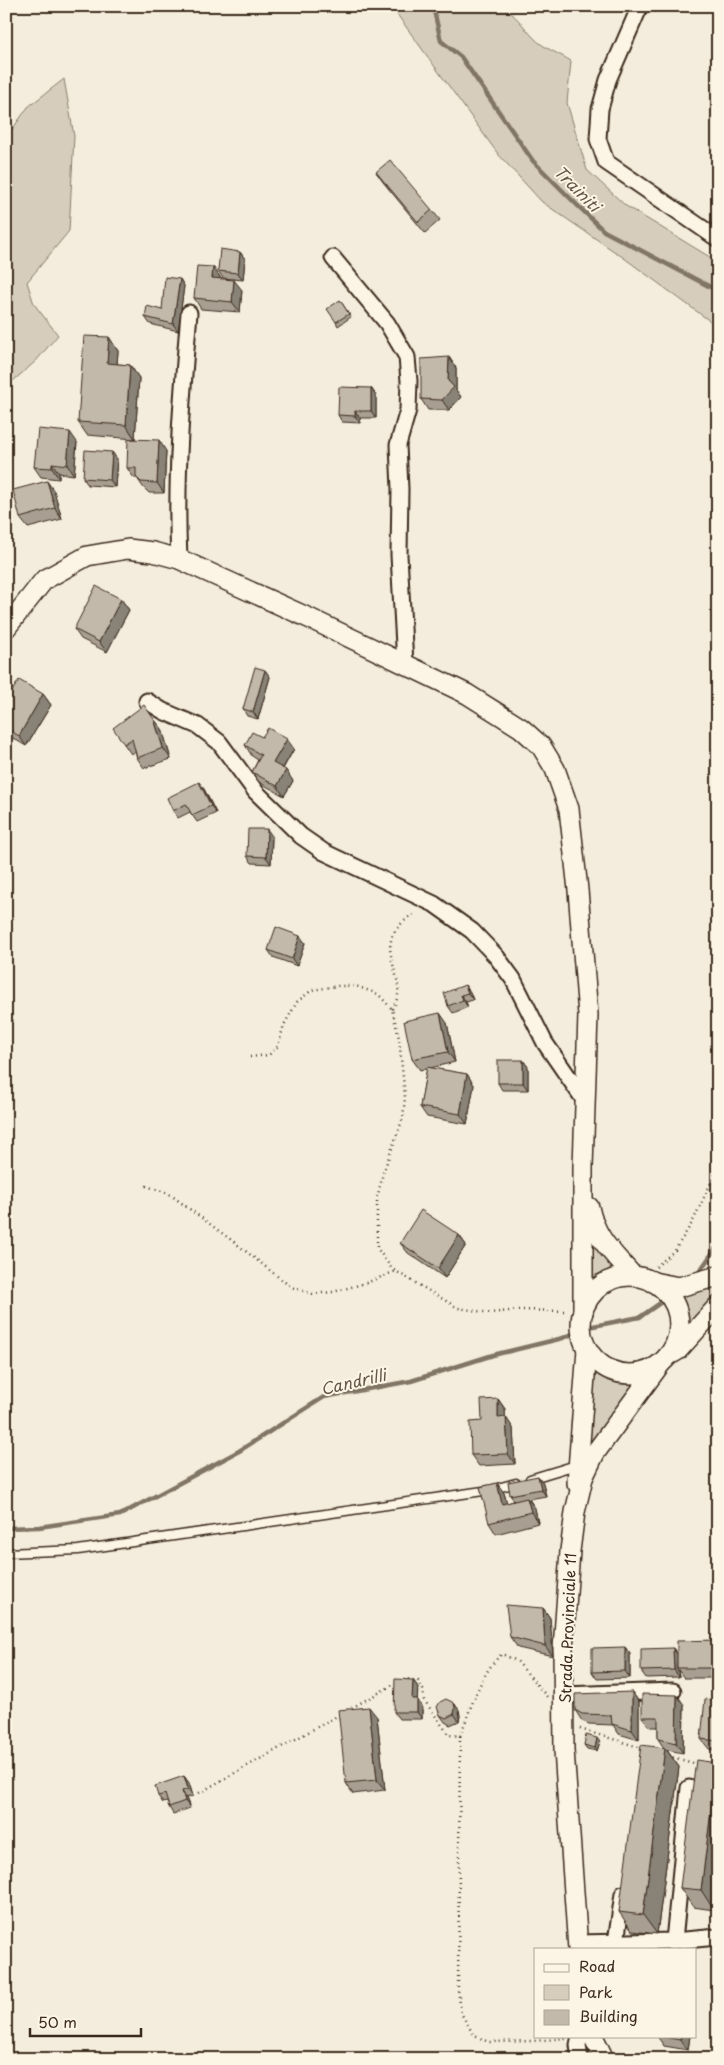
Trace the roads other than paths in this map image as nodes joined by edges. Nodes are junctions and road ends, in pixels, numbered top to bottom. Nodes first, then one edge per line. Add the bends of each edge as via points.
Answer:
1 (640, 6) edge
2 (718, 239) edge
3 (333, 258) dead end
4 (189, 313) dead end
5 (178, 559) junction
6 (6, 628) edge
7 (405, 664) junction
8 (147, 700) dead end
9 (585, 1101) junction
10 (583, 1173) junction
11 (718, 1276) edge
12 (644, 1278) junction
13 (718, 1306) edge
14 (583, 1331) junction
15 (665, 1359) junction
16 (577, 1465) junction
17 (575, 1512) junction
18 (6, 1553) edge
19 (673, 1691) dead end
20 (564, 1695) junction
21 (689, 1788) dead end
22 (625, 1884) edge
23 (718, 1937) edge
24 (674, 1941) junction
25 (616, 1942) junction
26 (578, 1946) edge
27 (580, 2038) edge
28 (594, 2038) edge
29 (580, 2059) edge
30 (604, 2059) edge

1 - 2 street via 608,80 600,109 598,139 606,162
3 - 7 street via 387,324 407,357 408,410 398,445
4 - 5 street via 179,431
5 - 6 street via 128,549 87,556 44,580
5 - 7 street
7 - 9 street via 467,694 522,728 541,746 555,769 569,809 578,890 588,1015
8 - 9 street via 163,711 198,726 219,742 256,792 324,852 437,906 472,931 513,979 545,1043
9 - 10 street
10 - 12 street, Strada Provinciale 11 via 592,1225 609,1249
10 - 14 street
11 - 12 street via 678,1286
12 - 14 street via 617,1278 602,1285 590,1297
12 - 15 street, Strada Provinciale 11 via 667,1292 676,1306 677,1340
13 - 15 street, Strada Provinciale 11 via 678,1350
14 - 15 street, Strada Provinciale 11 via 598,1363 613,1371 646,1372
14 - 16 street
15 - 17 street, Strada Provinciale 11 via 595,1453 582,1478
16 - 17 street
16 - 18 lane via 490,1490 78,1550
17 - 20 street, Strada Provinciale 11 via 563,1649
19 - 20 street
20 - 26 street, Strada Provinciale 11
21 - 24 street
22 - 25 street
23 - 24 street
24 - 25 street
25 - 26 street
27 - 29 street
28 - 30 street

